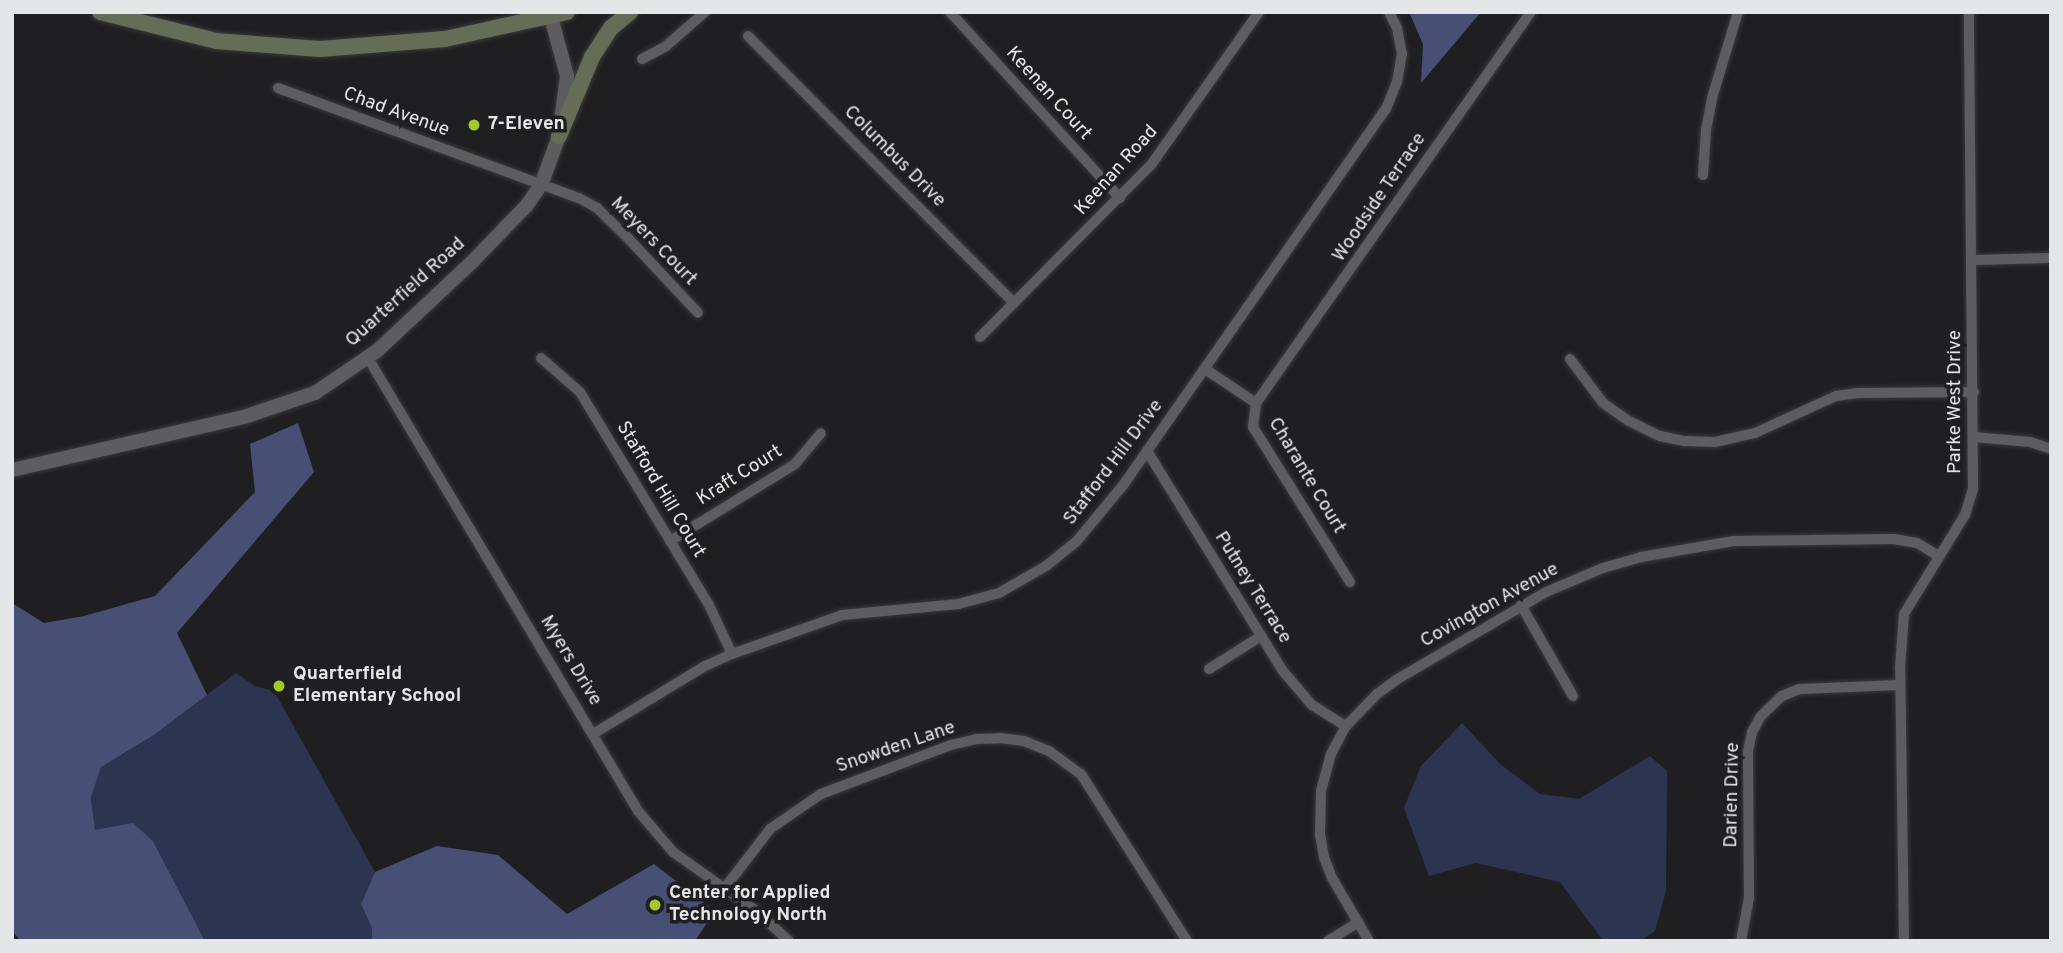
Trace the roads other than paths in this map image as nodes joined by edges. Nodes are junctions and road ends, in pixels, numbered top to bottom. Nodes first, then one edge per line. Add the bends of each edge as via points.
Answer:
1 (100, 12) edge
2 (630, 12) edge
3 (705, 12) edge
4 (950, 12) edge
5 (1259, 12) edge
6 (1390, 12) edge
7 (1531, 12) edge
8 (1738, 12) edge
9 (1969, 12) edge
10 (559, 15) edge
11 (748, 36) dead end
12 (642, 59) dead end
13 (278, 88) dead end
14 (559, 136) junction
15 (1703, 175) dead end
16 (541, 185) junction
17 (1120, 198) junction
18 (2051, 258) edge
19 (1972, 260) junction
20 (1014, 303) junction
21 (698, 313) dead end
22 (980, 337) dead end
23 (368, 358) junction
24 (541, 358) dead end
25 (1570, 359) dead end
26 (1205, 369) junction
27 (1974, 392) junction
28 (1256, 403) junction
29 (821, 433) dead end
30 (1974, 437) junction
31 (2051, 449) edge
32 (1147, 451) junction
33 (12, 470) edge
34 (670, 541) junction
35 (1939, 556) junction
36 (1350, 582) dead end
37 (1521, 605) junction
38 (1261, 636) junction
39 (733, 654) junction
40 (1209, 669) dead end
41 (1900, 685) junction
42 (1573, 696) dead end
43 (1346, 726) junction
44 (593, 734) junction
45 (724, 889) junction
46 (1358, 922) junction
47 (789, 941) edge
48 (1187, 941) edge
49 (1328, 941) edge
50 (1369, 941) edge
51 (1741, 941) edge
52 (1904, 941) edge

1 - 10 main road via 216,41 320,49 445,39
2 - 14 main road via 611,28 592,57
3 - 12 street via 666,46
4 - 17 street, Keenan Court
5 - 17 street, Keenan Road via 1170,140
6 - 26 street, Stafford Hill Drive via 1397,28 1400,69 1386,108
7 - 28 street, Woodside Terrace
8 - 15 street via 1712,98
9 - 19 street, Parke West Drive
10 - 14 street, Quarterfield Road via 566,76
11 - 20 street, Columbus Drive
13 - 16 street, Chad Avenue
14 - 16 street, Quarterfield Road
16 - 21 street, Meyers Court via 561,189 597,208
16 - 23 street, Quarterfield Road via 473,261
17 - 20 street, Keenan Road
18 - 19 street
19 - 27 street, Parke West Drive
20 - 22 street, Keenan Road
23 - 33 street, Quarterfield Road via 315,393 244,417
23 - 44 street, Myers Drive
24 - 34 street, Stafford Hill Court via 580,392
25 - 27 street via 1603,403 1660,436 1684,441 1715,442 1755,433 1836,396
26 - 28 street, Charante Court
26 - 32 street, Stafford Hill Drive
27 - 30 street, Parke West Drive
28 - 36 street, Charante Court via 1253,426
29 - 34 street, Kraft Court via 795,464
30 - 31 street via 2031,442
30 - 35 street, Parke West Drive via 1973,488 1965,515
32 - 38 street, Putney Terrace
32 - 39 street, Stafford Hill Drive via 1076,542 1020,583 958,604 842,615
34 - 39 street, Stafford Hill Court
35 - 37 street, Covington Avenue via 1917,543 1894,539 1703,544 1603,568
35 - 41 street, Parke West Drive via 1904,614
37 - 42 street
37 - 43 street, Covington Avenue via 1387,687
38 - 40 street
38 - 43 street, Putney Terrace via 1295,688
39 - 44 street, Stafford Hill Drive
41 - 51 street, Darien Drive via 1799,689 1782,696 1761,716 1748,751 1749,898
41 - 52 street, Parke West Drive
43 - 46 street, Covington Avenue via 1321,791 1320,835 1332,878
44 - 45 street, Myers Drive via 654,832 673,852
45 - 47 street, Myers Drive
45 - 48 street, Snowden Lane via 770,829 821,794 951,745 1000,738 1048,751 1081,774
46 - 49 street
46 - 50 street, Covington Avenue

